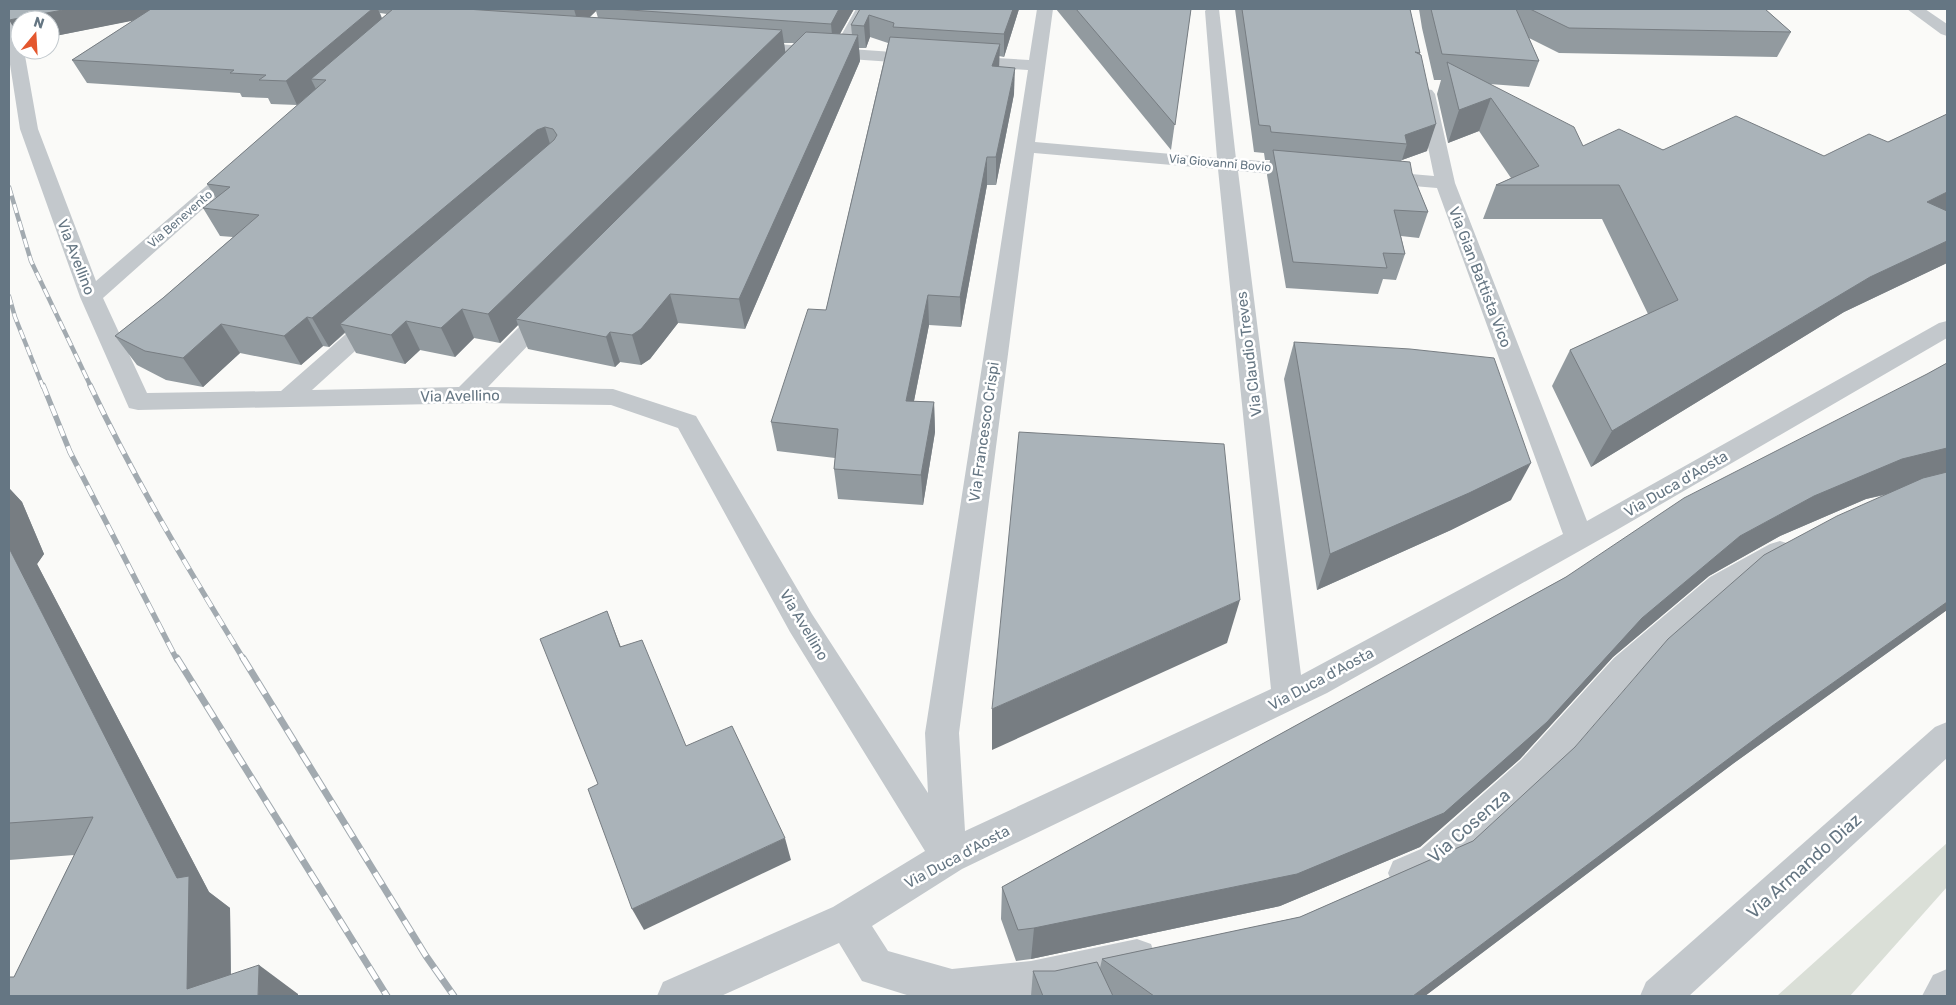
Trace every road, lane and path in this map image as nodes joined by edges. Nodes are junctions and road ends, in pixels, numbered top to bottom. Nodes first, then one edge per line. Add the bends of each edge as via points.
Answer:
1 (9, 9) edge
2 (864, 9) edge
3 (1045, 9) edge
4 (1915, 9) edge
5 (1213, 11) dead end
6 (1947, 31) edge
7 (733, 46) edge
8 (803, 51) junction
9 (839, 53) junction
10 (1036, 66) junction
11 (782, 72) edge
12 (1422, 76) edge
13 (1025, 147) junction
14 (257, 153) edge
15 (1227, 164) junction
16 (1326, 172) edge
17 (1356, 175) edge
18 (1445, 183) junction
19 (91, 297) junction
20 (562, 297) edge
21 (398, 300) edge
22 (1947, 328) edge
23 (465, 396) junction
24 (287, 399) junction
25 (1579, 538) junction
26 (1808, 538) edge
27 (1288, 697) junction
28 (1947, 736) edge
29 (949, 857) junction
30 (1380, 884) edge
31 (846, 920) junction
32 (1166, 952) edge
33 (1947, 989) edge
34 (677, 996) edge
35 (1660, 996) edge
36 (1942, 996) edge

1 - 19 street, Via Avellino via 29,129
2 - 9 street
3 - 10 street, Via Francesco Crispi
4 - 6 street
5 - 15 street, Via Claudio Treves
7 - 8 street
8 - 9 street
8 - 11 street
9 - 10 street
10 - 13 street, Via Francesco Crispi
12 - 18 street, Via Gian Battista Vico
13 - 15 street, Via Giovanni Bovio
13 - 29 street, Via Francesco Crispi via 942,733
14 - 19 street, Via Benevento
15 - 16 street, Via Giovanni Bovio
15 - 27 street, Via Claudio Treves
17 - 18 street
18 - 25 street, Via Gian Battista Vico
19 - 24 street, Via Avellino via 138,402
20 - 23 street
21 - 24 street
22 - 25 street, Via Duca d'Aosta
23 - 24 street, Via Avellino
23 - 29 street, Via Avellino via 613,397 687,422 801,623
25 - 27 street, Via Duca d'Aosta
26 - 30 street, Via Cosenza via 1720,585 1625,667 1533,771 1434,861
27 - 29 street, Via Duca d'Aosta
28 - 35 street, Via Armando Diaz
29 - 31 street, Via Duca d'Aosta
31 - 32 street via 876,967 952,989 1031,981
31 - 34 street, Via Duca d'Aosta
33 - 36 street

